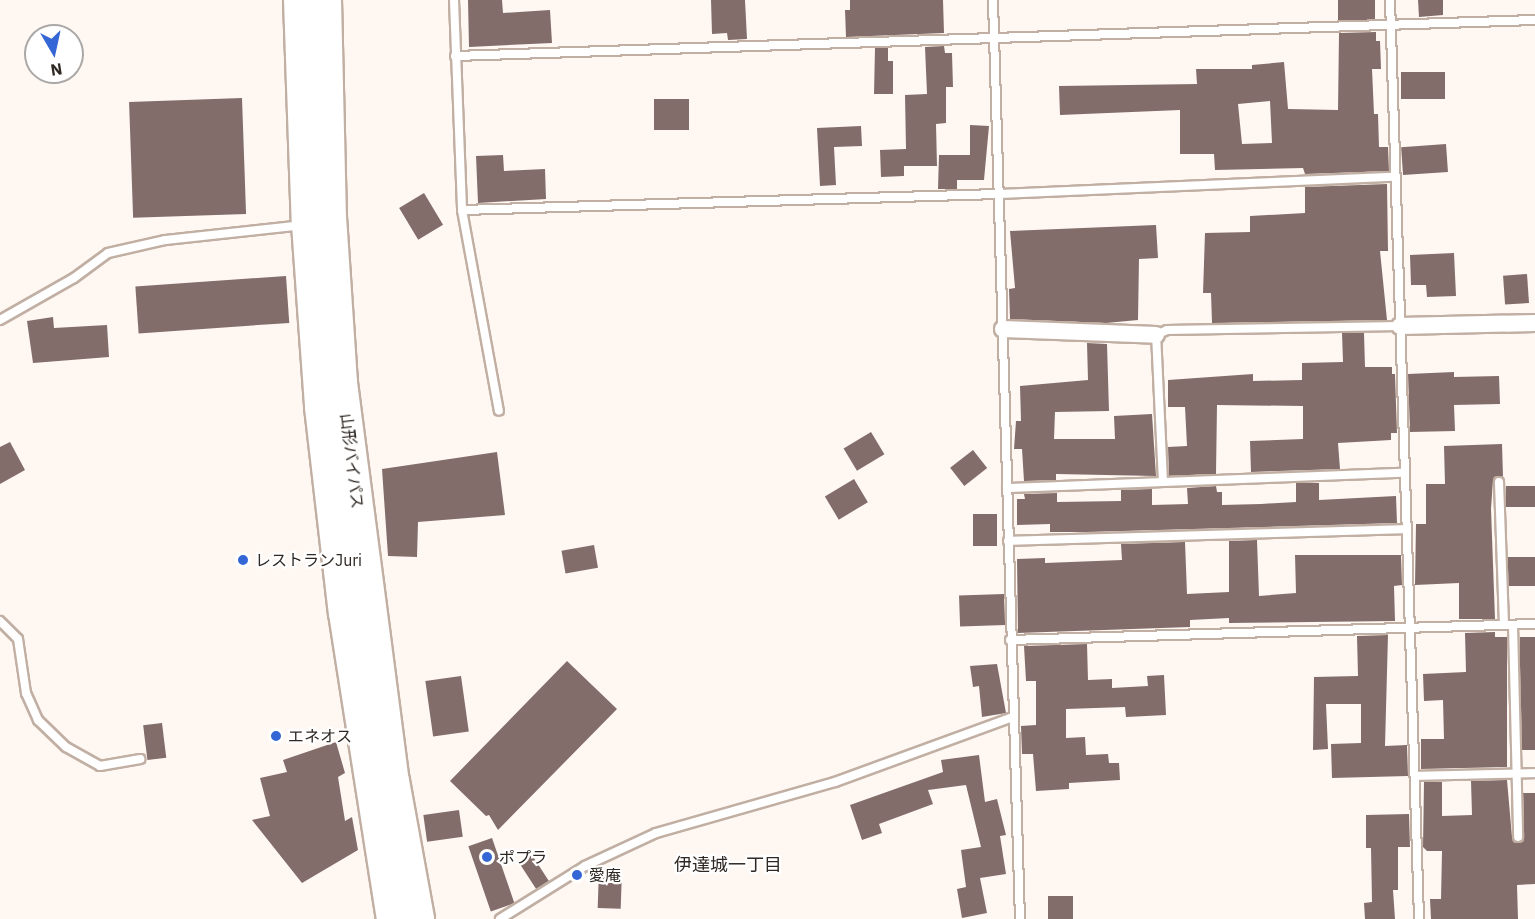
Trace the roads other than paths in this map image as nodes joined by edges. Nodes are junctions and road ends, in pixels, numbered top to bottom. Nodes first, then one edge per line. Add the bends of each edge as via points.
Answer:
1 (299, 0) edge
2 (326, 0) edge
3 (454, 0) edge
4 (993, 0) edge
5 (1390, 0) edge
6 (1535, 20) edge
7 (1390, 25) junction
8 (993, 39) junction
9 (455, 56) junction
10 (1395, 177) junction
11 (998, 194) junction
12 (462, 210) junction
13 (307, 224) junction
14 (0, 320) edge
15 (1535, 323) edge
16 (1400, 326) junction
17 (1003, 329) junction
18 (1156, 335) junction
19 (499, 411) dead end
20 (1404, 472) junction
21 (1163, 482) junction
22 (1499, 482) dead end
23 (1007, 488) junction
24 (1406, 529) junction
25 (1008, 541) junction
26 (0, 621) edge
27 (1535, 624) edge
28 (1508, 625) junction
29 (1410, 627) junction
30 (1010, 640) junction
31 (1013, 717) junction
32 (140, 759) dead end
33 (1515, 774) junction
34 (1535, 774) edge
35 (1415, 776) junction
36 (1518, 837) dead end
37 (392, 919) edge
38 (419, 919) edge
39 (500, 919) edge
40 (1020, 919) edge
41 (1419, 919) edge

1 - 13 highway, 山形バイパス
2 - 38 highway, 山形バイパス via 331,217 342,383 394,781
3 - 9 lane
4 - 8 lane
5 - 7 lane
6 - 7 lane
7 - 8 lane
7 - 10 lane
8 - 9 lane
8 - 11 lane
9 - 12 lane
10 - 11 lane
10 - 16 lane
11 - 12 lane
11 - 17 lane
12 - 19 lane
13 - 14 lane via 165,240 108,253 74,278
13 - 37 highway, 山形バイパス via 320,407 344,613
15 - 16 street
16 - 18 lane via 1167,330
16 - 20 lane
17 - 18 street
17 - 23 lane
18 - 21 lane
20 - 21 lane
20 - 24 lane
21 - 23 lane
22 - 28 lane
23 - 25 lane
24 - 25 lane
24 - 29 lane
25 - 30 lane
26 - 32 lane via 18,639 26,693 38,720 66,747 100,766
27 - 28 lane
28 - 29 lane
28 - 33 lane
29 - 30 lane
29 - 35 lane
30 - 31 lane
31 - 39 lane via 835,782 656,833 585,866
31 - 40 lane
33 - 34 lane
33 - 35 lane
33 - 36 lane
35 - 41 lane

